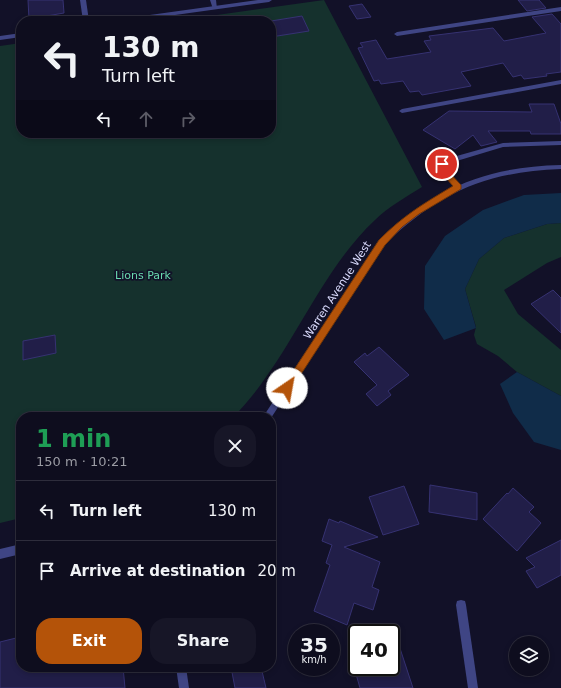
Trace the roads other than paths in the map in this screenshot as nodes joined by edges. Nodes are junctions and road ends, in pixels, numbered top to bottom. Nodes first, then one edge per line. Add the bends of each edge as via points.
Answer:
1 (83, 0) edge
2 (213, 0) edge
3 (268, 0) edge
4 (215, 8) junction
5 (561, 9) edge
6 (85, 16) edge
7 (157, 16) edge
8 (397, 34) dead end
9 (16, 36) edge
10 (0, 38) edge
11 (561, 82) edge
12 (402, 110) dead end
13 (561, 143) edge
14 (561, 167) edge
15 (458, 187) junction
16 (270, 412) edge
17 (16, 550) edge
18 (0, 554) edge
19 (461, 605) dead end
20 (182, 672) edge
21 (184, 688) edge
22 (474, 688) edge

1 - 6 street
2 - 4 street
3 - 4 street
4 - 7 street
5 - 8 street
9 - 10 street
11 - 12 street
13 - 15 street via 503,145 442,164 442,169
14 - 15 street, Warren Avenue West via 504,171
15 - 16 street, Warren Avenue West via 416,212 382,242
17 - 18 street
19 - 22 street
20 - 21 street

